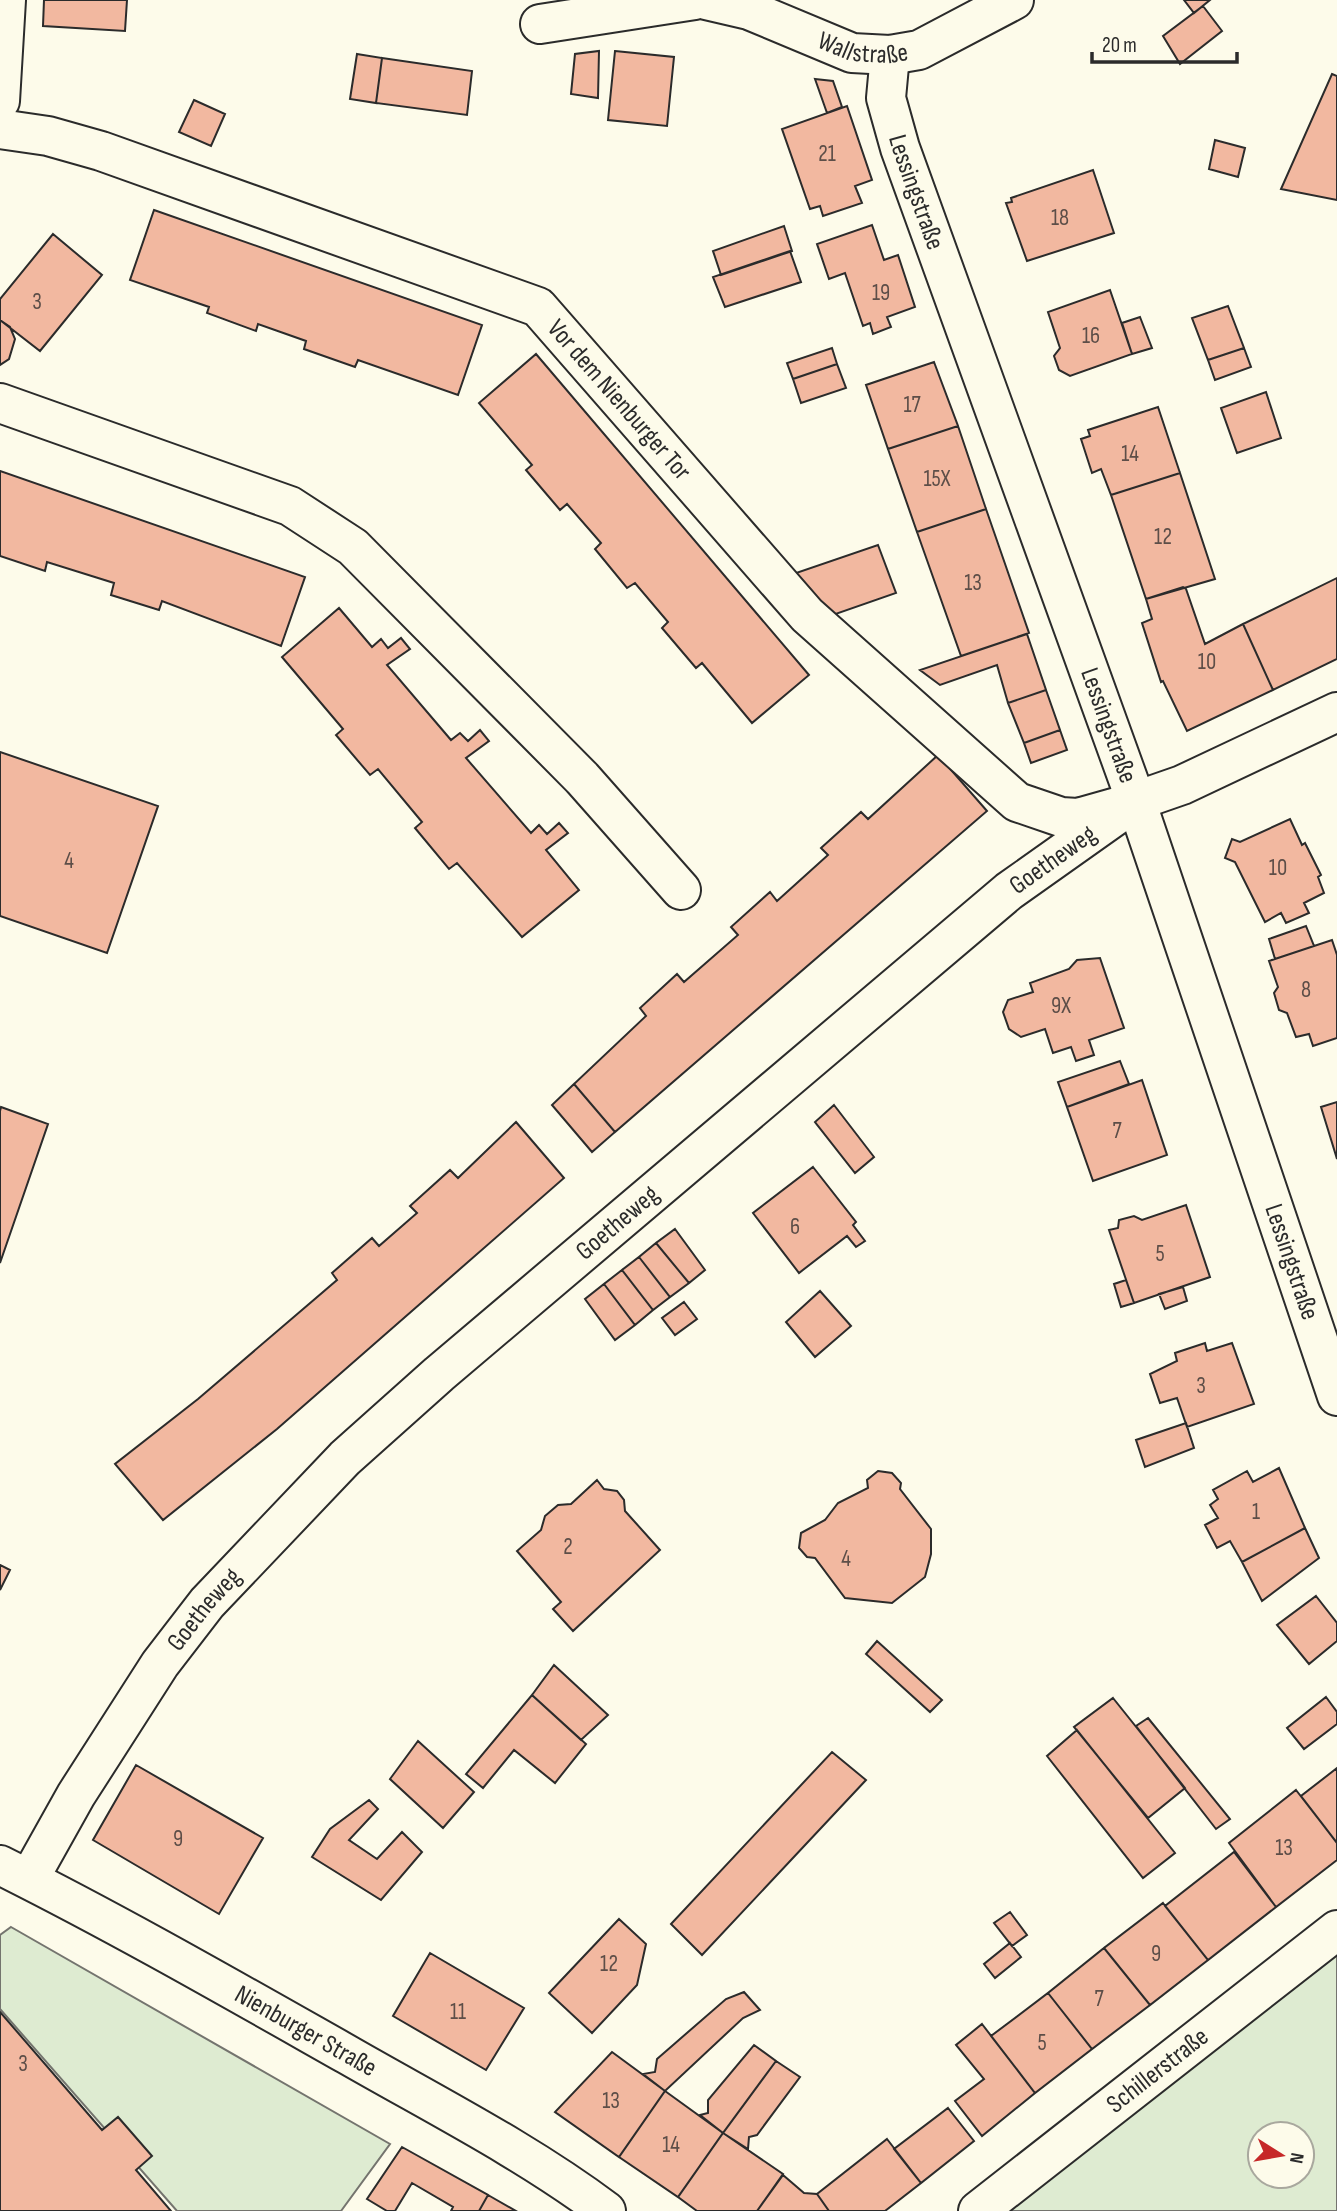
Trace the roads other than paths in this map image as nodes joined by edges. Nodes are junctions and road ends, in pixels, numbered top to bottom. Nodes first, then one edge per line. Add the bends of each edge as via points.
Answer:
1 (6, 0) edge
2 (695, 0) edge
3 (706, 0) edge
4 (1014, 0) edge
5 (540, 24) dead end
6 (890, 55) junction
7 (0, 101) edge
8 (0, 128) edge
9 (0, 403) edge
10 (1337, 712) edge
11 (1136, 802) junction
12 (681, 890) dead end
13 (1337, 1396) edge
14 (14, 1872) edge
15 (1337, 1930) edge
16 (606, 2211) edge
17 (978, 2211) edge

1 - 7 street
2 - 5 street
3 - 6 street, Wallstraße via 749,10 852,52
4 - 6 street, Wallstraße via 919,50
6 - 11 street, Lessingstraße via 886,98 900,148
8 - 11 street, Vor dem Nienburger Tor via 101,151 538,307 807,615 1017,802 1046,815 1078,818
9 - 12 street via 290,506 327,527 353,547 582,778
10 - 11 street, Goetheweg
11 - 13 street, Lessingstraße
11 - 14 street, Goetheweg via 1009,891 345,1458 207,1604 160,1664 76,1795
14 - 16 street, Nienburger Straße via 466,2122
15 - 17 street, Schillerstraße

